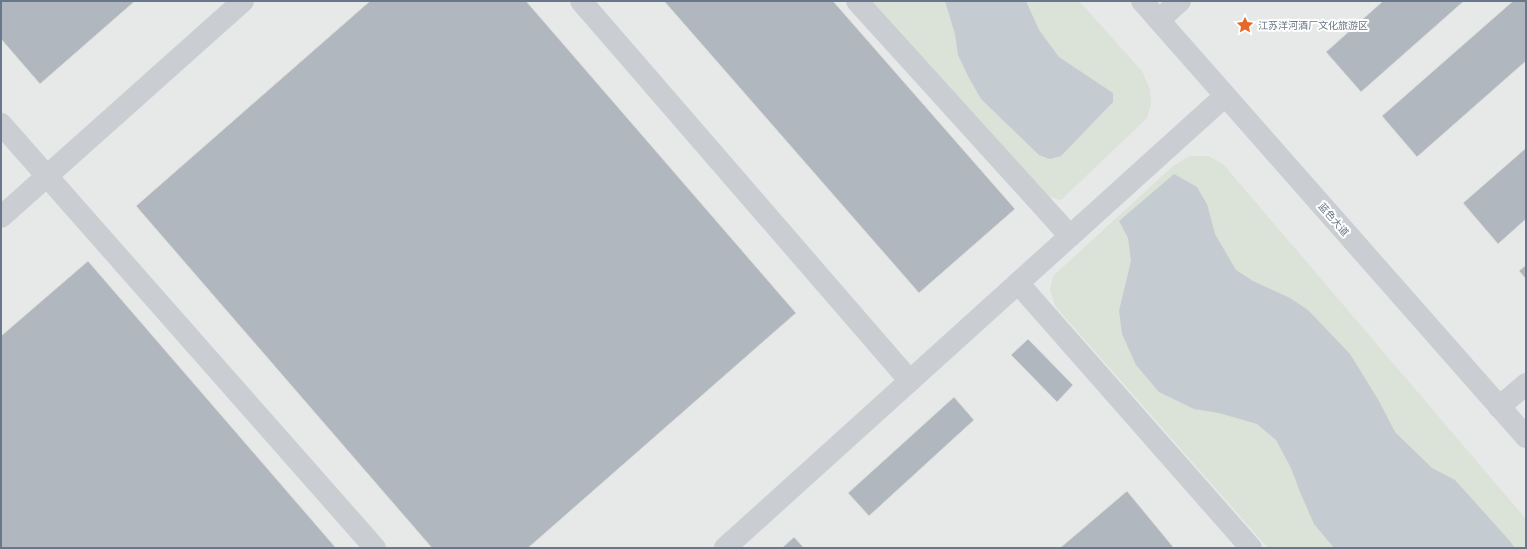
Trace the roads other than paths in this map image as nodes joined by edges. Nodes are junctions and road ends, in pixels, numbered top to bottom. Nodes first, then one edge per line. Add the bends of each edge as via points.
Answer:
1 (243, 1) edge
2 (581, 1) edge
3 (857, 1) edge
4 (1142, 1) edge
5 (1180, 1) edge
6 (1159, 20) junction
7 (1225, 96) junction
8 (1, 124) edge
9 (47, 176) junction
10 (1, 217) edge
11 (1070, 236) junction
12 (1018, 283) junction
13 (910, 381) junction
14 (1526, 384) edge
15 (1500, 407) junction
16 (1526, 437) edge
17 (375, 548) edge
18 (725, 548) edge
19 (1250, 548) edge

1 - 9 street
2 - 13 street
3 - 11 street
4 - 6 street, 蓝色大道
5 - 6 street
6 - 7 street, 蓝色大道
7 - 11 street
7 - 15 street, 蓝色大道
8 - 9 street
9 - 10 street
9 - 17 street
11 - 12 street
12 - 13 street
12 - 19 street
13 - 18 street
14 - 15 street
15 - 16 street, 蓝色大道

